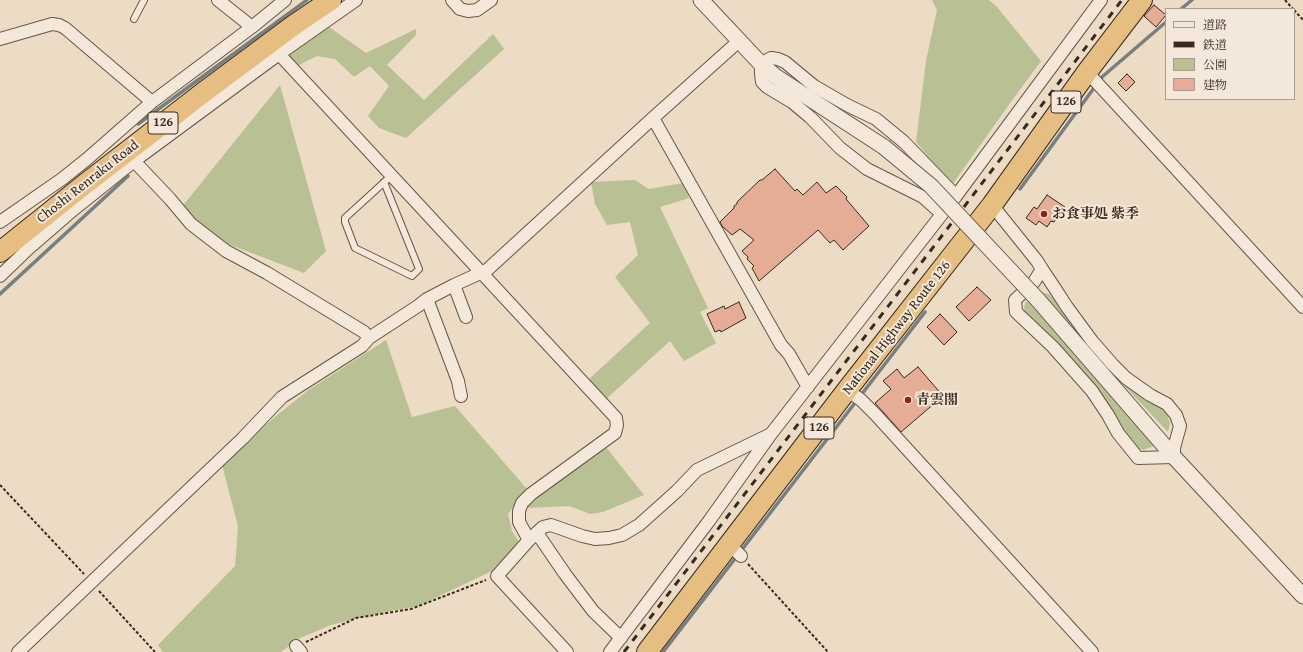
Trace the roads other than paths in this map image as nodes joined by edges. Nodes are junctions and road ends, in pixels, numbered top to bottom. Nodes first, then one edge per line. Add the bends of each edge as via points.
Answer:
1 (144, 0) edge
2 (218, 0) edge
3 (285, 0) edge
4 (331, 0) edge
5 (356, 0) edge
6 (452, 0) edge
7 (491, 0) edge
8 (701, 0) edge
9 (1100, 0) edge
10 (1142, 0) edge
11 (134, 19) dead end
12 (252, 27) junction
13 (0, 38) edge
14 (739, 41) junction
15 (279, 54) junction
16 (762, 64) junction
17 (1094, 80) junction
18 (152, 102) junction
19 (653, 118) junction
20 (134, 161) junction
21 (388, 179) junction
22 (956, 196) junction
23 (992, 205) junction
24 (942, 214) junction
25 (0, 222) edge
26 (0, 252) edge
27 (1042, 269) junction
28 (482, 273) junction
29 (0, 276) edge
30 (454, 285) junction
31 (427, 299) junction
32 (1303, 307) edge
33 (466, 317) dead end
34 (368, 338) junction
35 (808, 387) junction
36 (461, 396) dead end
37 (855, 396) junction
38 (771, 434) junction
39 (1174, 456) junction
40 (533, 537) junction
41 (1303, 596) edge
42 (620, 638) junction
43 (18, 652) edge
44 (567, 652) edge
45 (610, 652) edge
46 (647, 652) edge
47 (1092, 652) edge

1 - 11 lane
2 - 12 street
3 - 12 street
4 - 26 highway, Choshi Renraku Road / 126 via 204,92
5 - 15 street
6 - 7 street via 460,9 468,11 477,10
8 - 14 street
9 - 22 street
10 - 17 highway, National Highway Route 126 / 126
12 - 18 street
13 - 18 street via 52,24 59,25
14 - 16 street
14 - 19 street
15 - 20 street
15 - 21 street
16 - 22 street via 770,58 785,62 814,86 876,119 904,142
16 - 24 street via 762,82 767,87 792,102 867,169 923,197
16 - 39 street, bridge via 776,76 884,147 931,186 1038,300
17 - 23 highway, National Highway Route 126 / 126
17 - 32 street
18 - 25 street via 62,179
19 - 28 street
19 - 35 street via 781,345
20 - 29 street via 72,210
20 - 34 street via 191,224 226,251 364,332
21 - 21 lane via 345,218 345,222 355,248 412,276 420,269
21 - 28 street
22 - 24 street
23 - 27 street
23 - 37 highway, National Highway Route 126 / 126
24 - 35 street
27 - 39 street via 1092,341 1113,365 1126,378 1167,404 1176,415 1180,426
27 - 39 street via 1034,282 1015,300 1016,312 1053,347 1092,391 1118,433 1138,458
28 - 30 street
28 - 40 street via 616,418 615,433 522,503 519,522
30 - 31 street
30 - 33 street
31 - 34 street
31 - 36 street via 458,381
34 - 43 street via 362,346 282,398
35 - 38 street
37 - 46 highway, National Highway Route 126 / 126 via 736,551
37 - 47 street via 876,415
38 - 40 street via 697,470 639,525 622,535 595,539 551,525
38 - 42 street via 709,522
39 - 41 street
40 - 42 street via 593,611
40 - 44 street via 497,576
42 - 45 street

